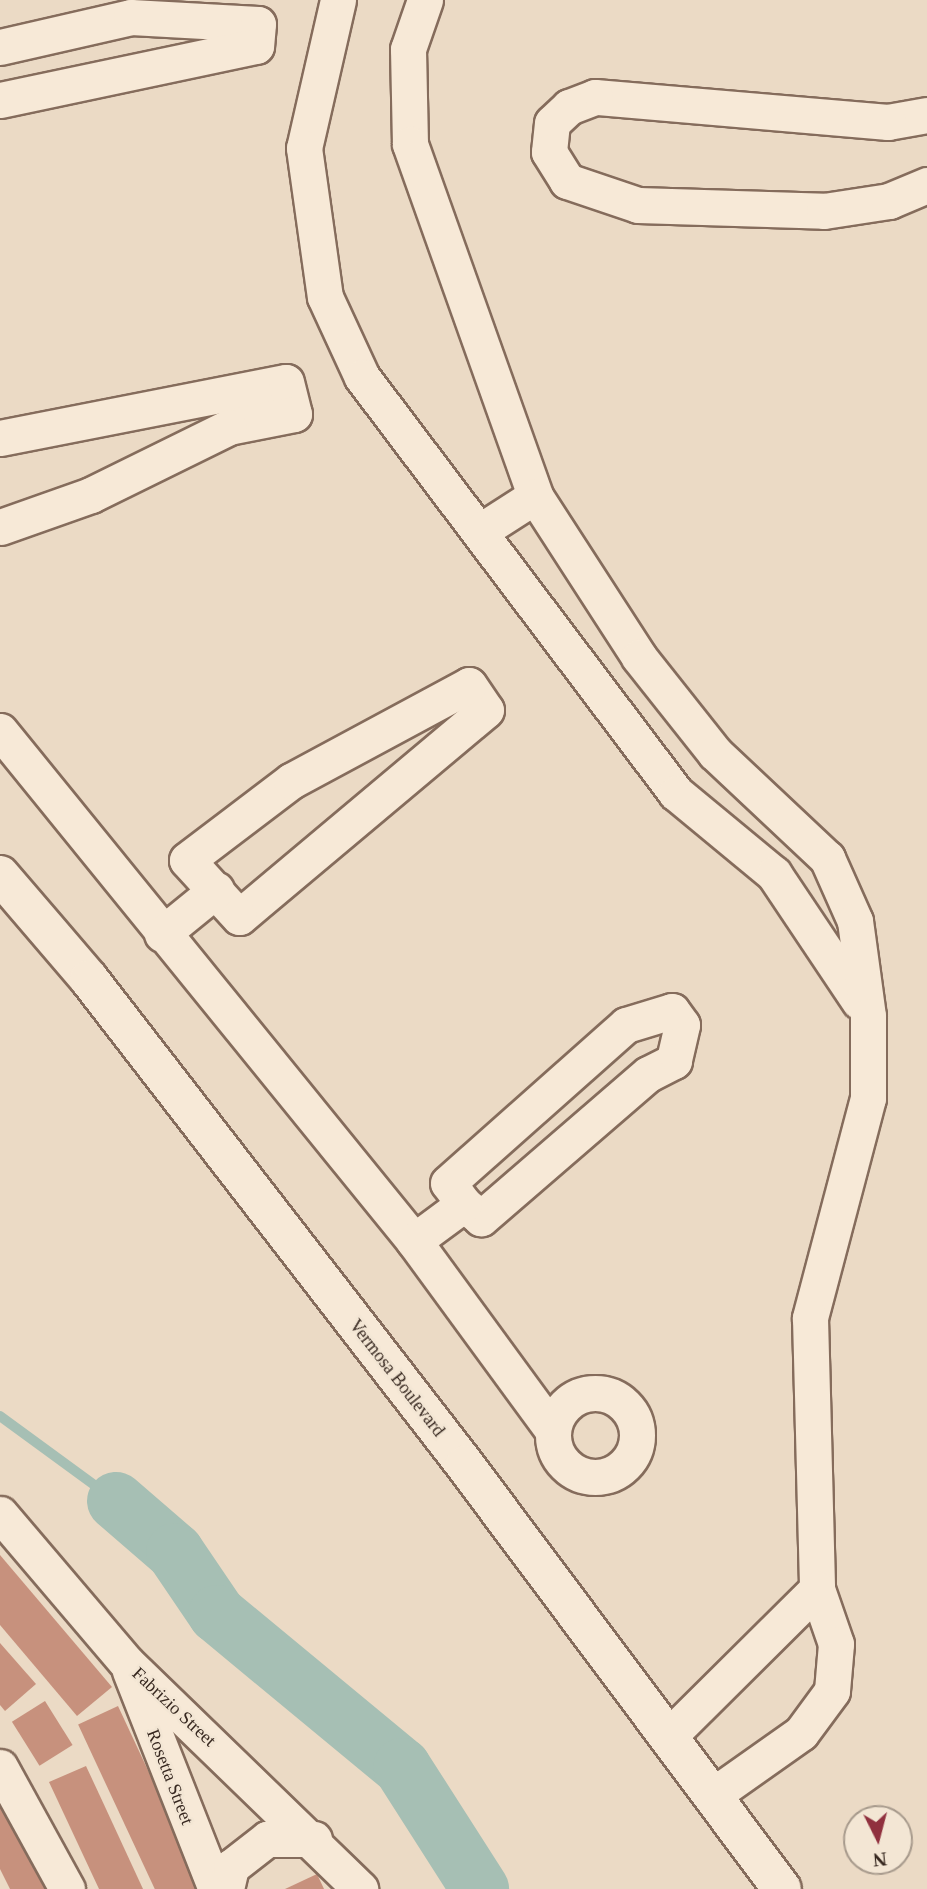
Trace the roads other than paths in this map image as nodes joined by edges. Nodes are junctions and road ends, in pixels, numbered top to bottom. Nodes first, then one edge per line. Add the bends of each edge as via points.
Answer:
1 (338, 0) edge
2 (425, 0) edge
3 (0, 47) edge
4 (0, 100) edge
5 (927, 115) edge
6 (927, 185) edge
7 (0, 439) edge
8 (535, 496) junction
9 (0, 527) edge
10 (482, 530) junction
11 (0, 730) edge
12 (715, 753) junction
13 (676, 793) junction
14 (0, 875) edge
15 (216, 890) junction
16 (162, 934) junction
17 (868, 1016) junction
18 (464, 1204) junction
19 (414, 1241) junction
20 (553, 1432) dead end
21 (0, 1514) edge
22 (817, 1589) junction
23 (127, 1663) junction
24 (671, 1734) junction
25 (0, 1767) edge
26 (716, 1793) junction
27 (314, 1839) junction
28 (66, 1889) edge
29 (216, 1889) edge
30 (226, 1889) edge
31 (360, 1889) edge
32 (782, 1889) edge

1 - 10 street via 304,148 325,297 362,377 433,478
2 - 8 street via 408,49 410,144
3 - 4 street via 131,17 258,24 256,46
5 - 6 street via 888,122 595,96 569,107 552,123 549,152 568,181 638,205 824,211 889,201
7 - 9 street via 286,382 294,414 229,427 91,495
8 - 10 street
8 - 12 street via 639,657
10 - 13 street
11 - 16 street
12 - 13 street
12 - 17 street via 827,858 855,921
13 - 17 street via 774,874
14 - 24 main road, Vermosa Boulevard via 89,979
15 - 15 street via 239,917 486,710 469,685 291,781 187,860
15 - 16 street
16 - 19 street
17 - 22 street via 867,1098 810,1318
18 - 18 street via 481,1218 648,1074 674,1061 678,1017 672,1011 626,1025 448,1184
18 - 19 street
19 - 20 street
21 - 23 street, Fabrizio Street
22 - 24 street
22 - 26 street via 836,1644 832,1690 802,1733
23 - 27 street, Fabrizio Street
23 - 29 street, Rosetta Street
24 - 26 main road, Vermosa Boulevard
25 - 28 street
26 - 32 main road, Vermosa Boulevard
27 - 30 street via 267,1839 231,1867
27 - 31 street, Fabrizio Street

